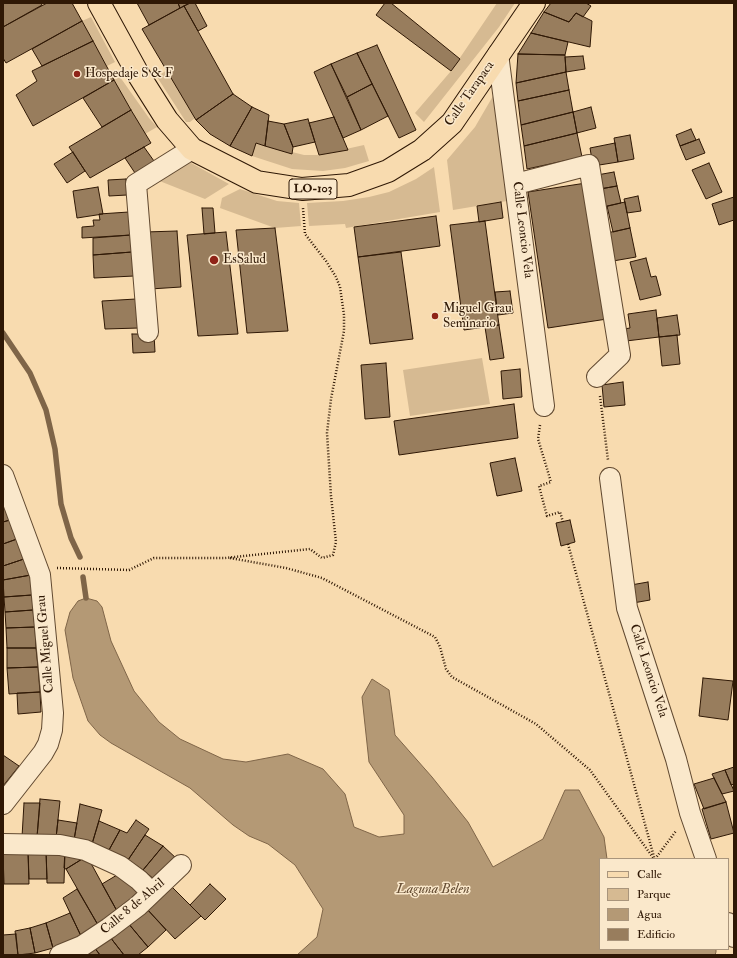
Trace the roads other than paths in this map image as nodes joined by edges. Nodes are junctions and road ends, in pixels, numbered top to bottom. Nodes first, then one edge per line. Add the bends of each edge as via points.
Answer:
1 (99, 3) edge
2 (534, 3) edge
3 (498, 54) junction
4 (192, 149) junction
5 (516, 184) junction
6 (148, 332) dead end
7 (597, 377) road end
8 (544, 406) road end
9 (3, 475) edge
10 (610, 478) road end
11 (3, 804) edge
12 (3, 844) edge
13 (706, 858) edge
14 (181, 865) dead end
15 (151, 892) junction
16 (729, 925) edge
17 (734, 937) edge
18 (60, 955) edge

1 - 4 main road, Calle Tarapaca / LO-103 via 167,120
2 - 3 main road, Calle Tarapaca / LO-103
3 - 4 main road, Calle Tarapaca / LO-103 via 452,123 422,150 388,171 350,185 302,190 257,182
3 - 5 street, Calle Leoncio Vela
4 - 6 street via 136,184
5 - 7 street via 589,166 620,355
5 - 8 street, Calle Leoncio Vela
9 - 11 street, Calle Miguel Grau via 40,574 52,713 52,730 48,744
10 - 13 street, Calle Leoncio Vela via 627,608
12 - 15 street via 53,845 85,850 120,866
14 - 15 street, Calle 8 de Abril
15 - 18 street, Calle 8 de Abril via 110,928 82,946
16 - 17 street

